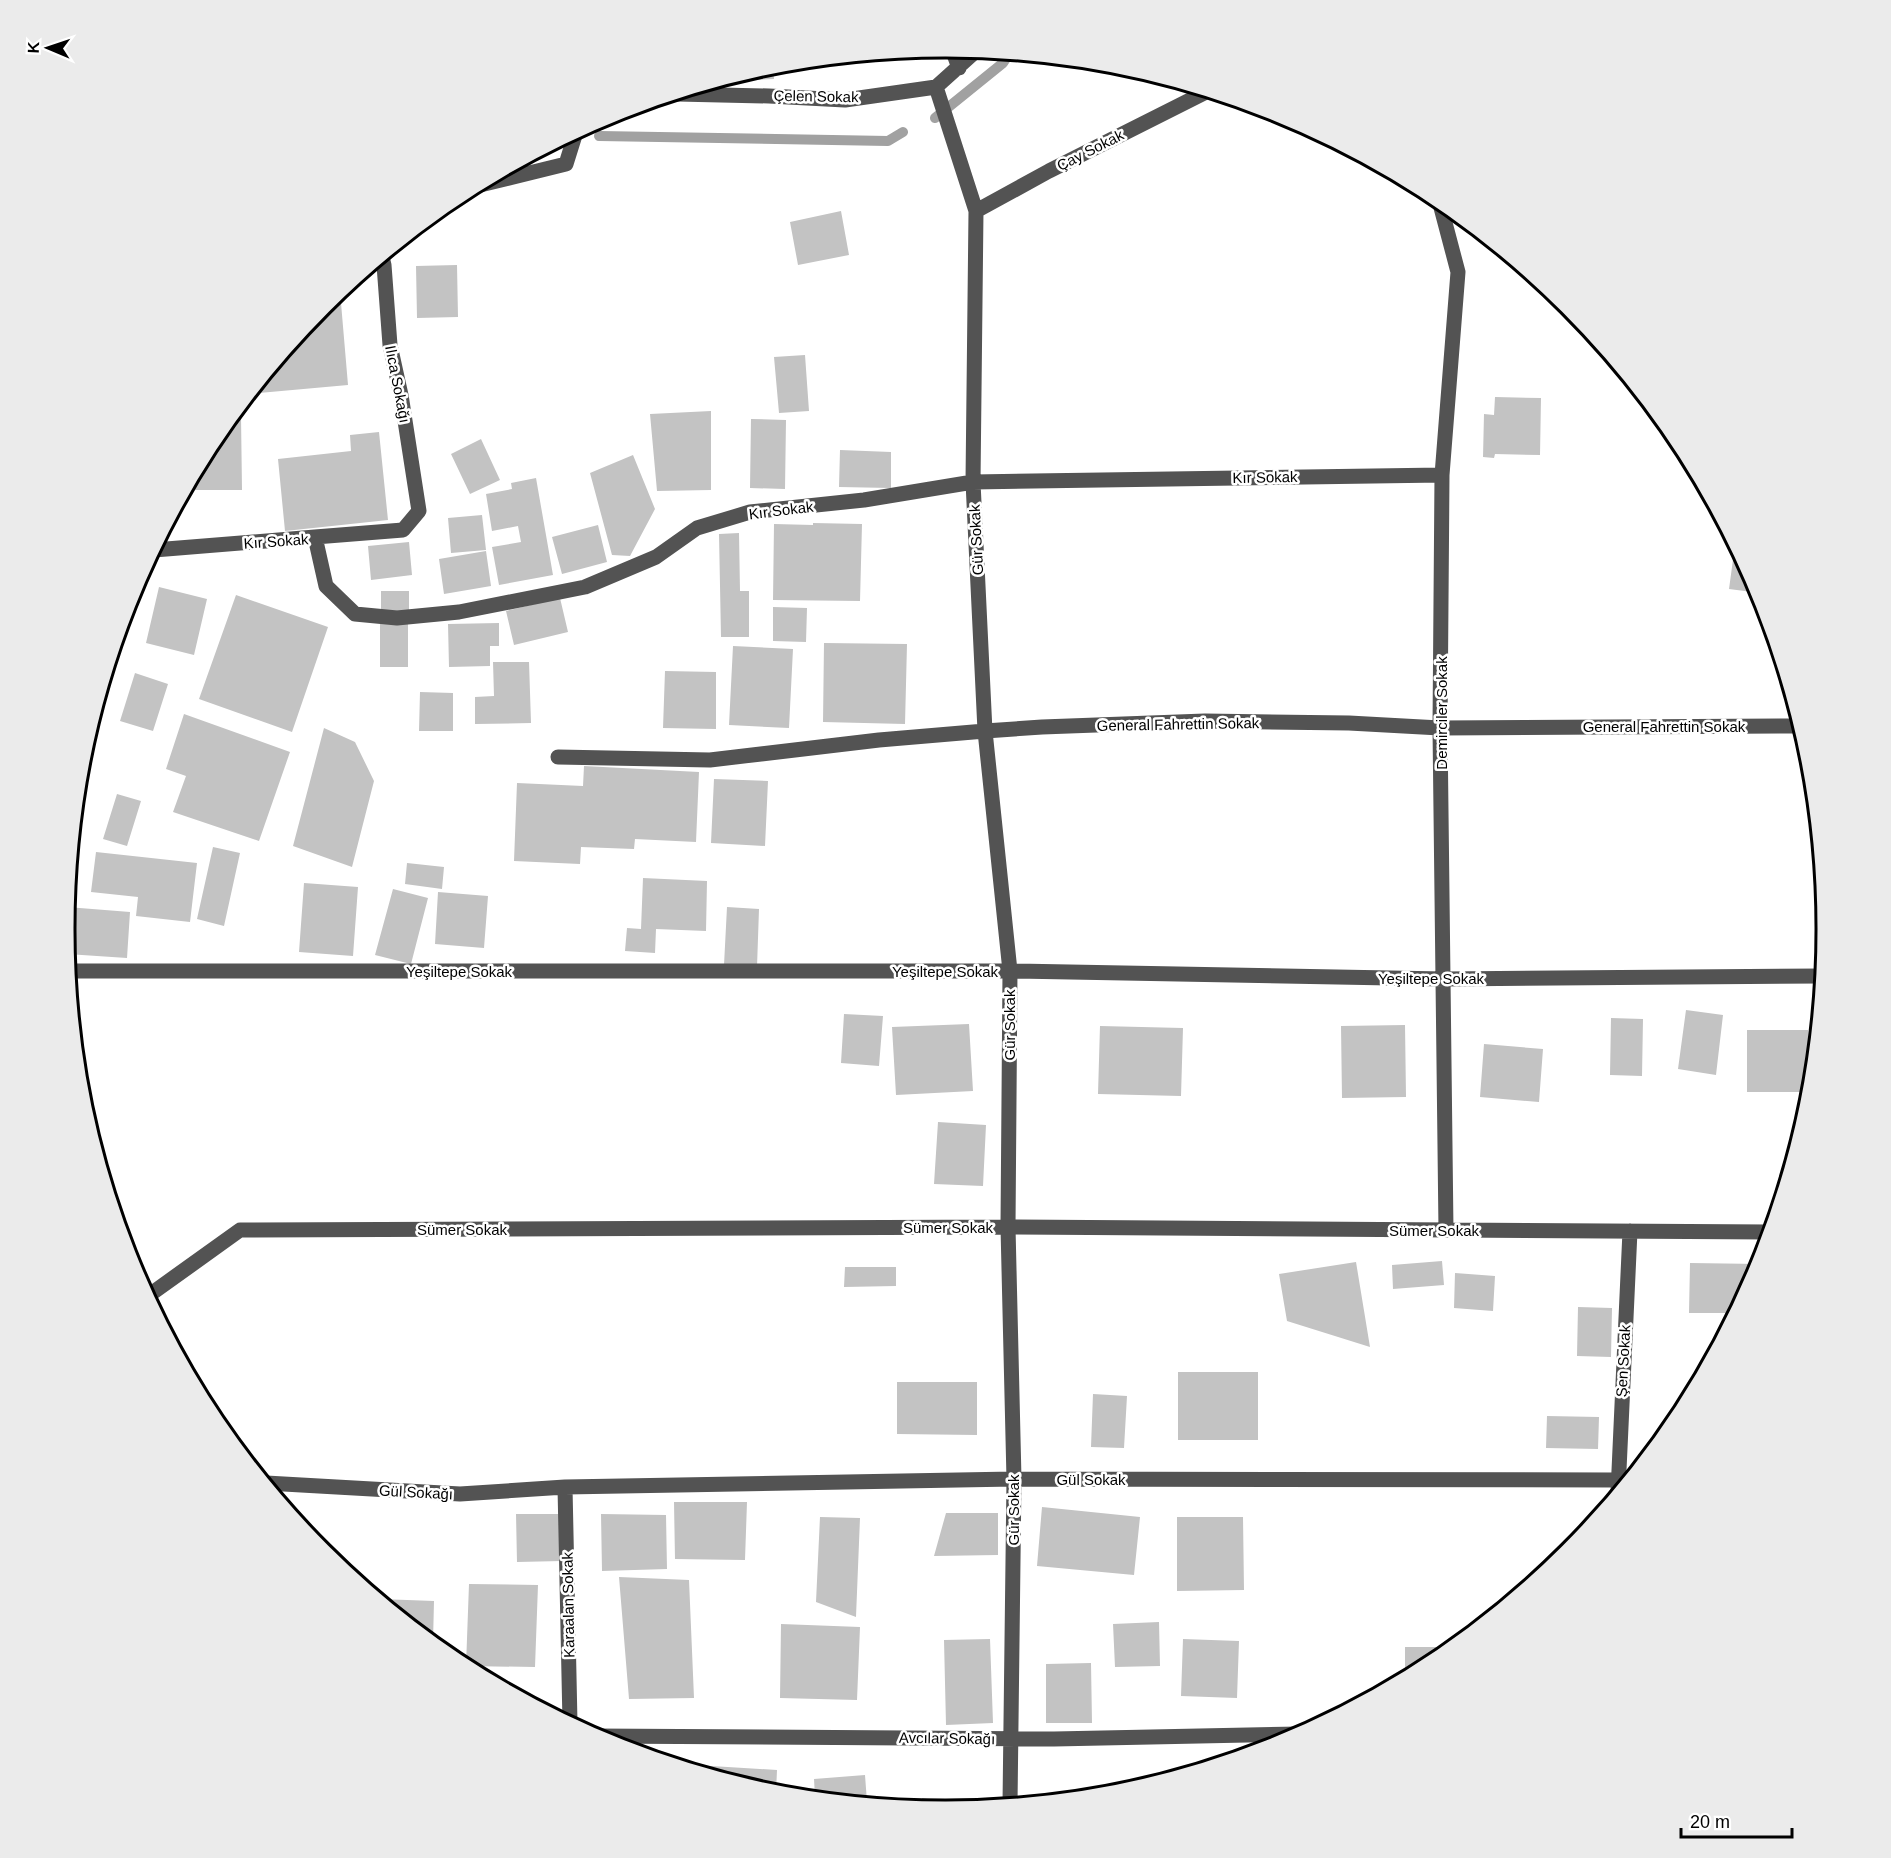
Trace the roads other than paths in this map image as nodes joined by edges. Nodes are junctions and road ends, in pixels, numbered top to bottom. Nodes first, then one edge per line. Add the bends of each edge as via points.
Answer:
1 (955, 58) edge
2 (968, 59) edge
3 (959, 68) junction
4 (936, 87) junction
5 (699, 94) edge
6 (1197, 96) edge
7 (573, 142) edge
8 (503, 179) edge
9 (976, 211) junction
10 (1443, 215) edge
11 (384, 265) edge
12 (1442, 475) junction
13 (973, 482) junction
14 (315, 537) junction
15 (163, 549) edge
16 (1791, 726) edge
17 (1440, 728) junction
18 (986, 731) junction
19 (558, 758) dead end
20 (76, 971) edge
21 (1010, 971) junction
22 (1814, 976) edge
23 (1444, 979) junction
24 (1008, 1227) junction
25 (1446, 1230) junction
26 (1630, 1231) junction
27 (1761, 1232) edge
28 (155, 1291) edge
29 (1014, 1479) junction
30 (1618, 1481) edge
31 (275, 1484) edge
32 (1614, 1486) edge
33 (565, 1487) junction
34 (570, 1714) edge
35 (1275, 1734) edge
36 (621, 1736) edge
37 (1011, 1739) junction
38 (1010, 1797) edge

1 - 3 street
2 - 3 street
3 - 4 street
4 - 5 street, Çelen Sokak via 844,100
4 - 9 street, Gür Sokak
6 - 9 street, Çay Sokak
7 - 8 street via 566,164
9 - 13 street, Gür Sokak
10 - 12 street, Demirciler Sokak via 1458,272
11 - 14 street, Ilıca Sokağı via 390,345 419,511 403,530
12 - 13 street, Kır Sokak
12 - 17 street, Demirciler Sokak
13 - 14 street, Kır Sokak via 864,500 750,512 698,528 656,557 585,587 459,612 397,618 355,614 326,585
13 - 18 street, Gür Sokak
14 - 15 street, Kır Sokak
16 - 17 street, General Fahrettin Sokak
17 - 18 street, General Fahrettin Sokak via 1205,721
17 - 23 street, Demirciler Sokak
18 - 19 street, General Fahrettin Sokak via 710,760
18 - 21 street, Gür Sokak
20 - 21 street, Yeşiltepe Sokak
21 - 23 street, Yeşiltepe Sokak
21 - 24 street, Gür Sokak
22 - 23 street, Yeşiltepe Sokak
23 - 25 street, Demirciler Sokak
24 - 25 street, Sümer Sokak
24 - 28 street, Sümer Sokak via 240,1230
24 - 29 street, Gür Sokak
25 - 26 street, Sümer Sokak
26 - 27 street, Sümer Sokak
26 - 30 street, Şen Sokak
29 - 32 street, Gül Sokak
29 - 33 street, Gül Sokak
29 - 37 street, Gür Sokak
31 - 33 street, Gül Sokağı via 460,1494
33 - 34 street, Karaalan Sokak
35 - 37 street, Avcılar Sokağı
36 - 37 street, Avcılar Sokağı
37 - 38 street, Gür Sokak

